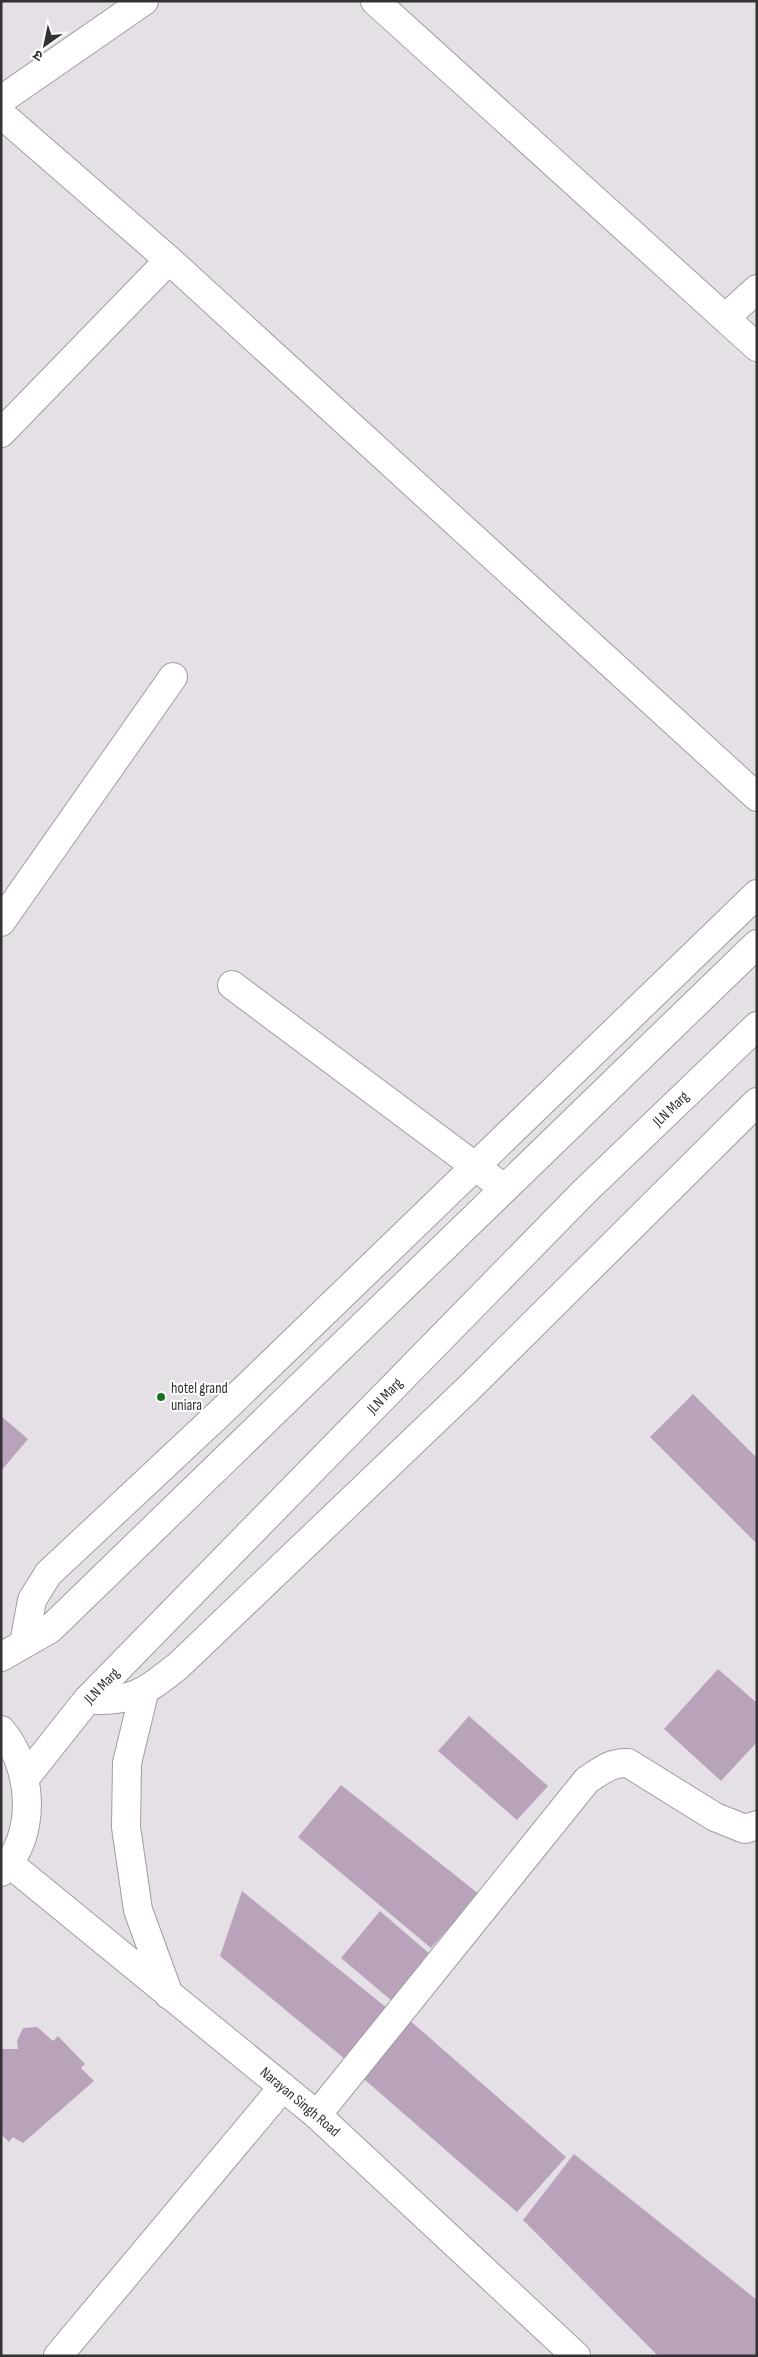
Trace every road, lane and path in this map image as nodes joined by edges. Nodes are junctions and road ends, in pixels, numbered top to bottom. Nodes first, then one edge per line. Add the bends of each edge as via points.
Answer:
1 (144, 1) edge
2 (375, 1) edge
3 (1, 100) edge
4 (1, 114) edge
5 (169, 260) junction
6 (757, 289) edge
7 (725, 318) junction
8 (757, 347) edge
9 (1, 433) edge
10 (173, 677) dead end
11 (757, 797) edge
12 (757, 894) edge
13 (1, 922) edge
14 (757, 944) edge
15 (232, 985) dead end
16 (757, 1026) edge
17 (757, 1102) edge
18 (474, 1166) junction
19 (504, 1188) junction
20 (13, 1650) edge
21 (144, 1693) junction
22 (88, 1700) junction
23 (1, 1730) edge
24 (26, 1777) junction
25 (757, 1825) edge
26 (5, 1868) edge
27 (169, 1995) junction
28 (283, 2087) junction
29 (318, 2115) junction
30 (58, 2356) edge
31 (576, 2356) edge

1 - 3 street
2 - 7 street
4 - 5 street
5 - 9 street
5 - 11 street
6 - 7 street
7 - 8 street
10 - 13 street
12 - 18 street
14 - 19 street
15 - 18 street
16 - 22 street, JLN Marg via 584,1192
17 - 21 street via 455,1401 178,1666
18 - 19 street
18 - 20 street via 220,1413 48,1574 32,1600
19 - 20 street via 50,1629
21 - 22 street via 116,1700
21 - 27 street via 127,1763 126,1827 138,1910
22 - 24 street, JLN Marg
23 - 24 street via 10,1740
24 - 26 street via 26,1827
25 - 29 street via 745,1829 715,1817 628,1763 607,1767 587,1780
26 - 27 street, Narayan Singh Road
27 - 28 street, Narayan Singh Road
28 - 29 street, Narayan Singh Road
28 - 30 street
29 - 31 street, Narayan Singh Road

